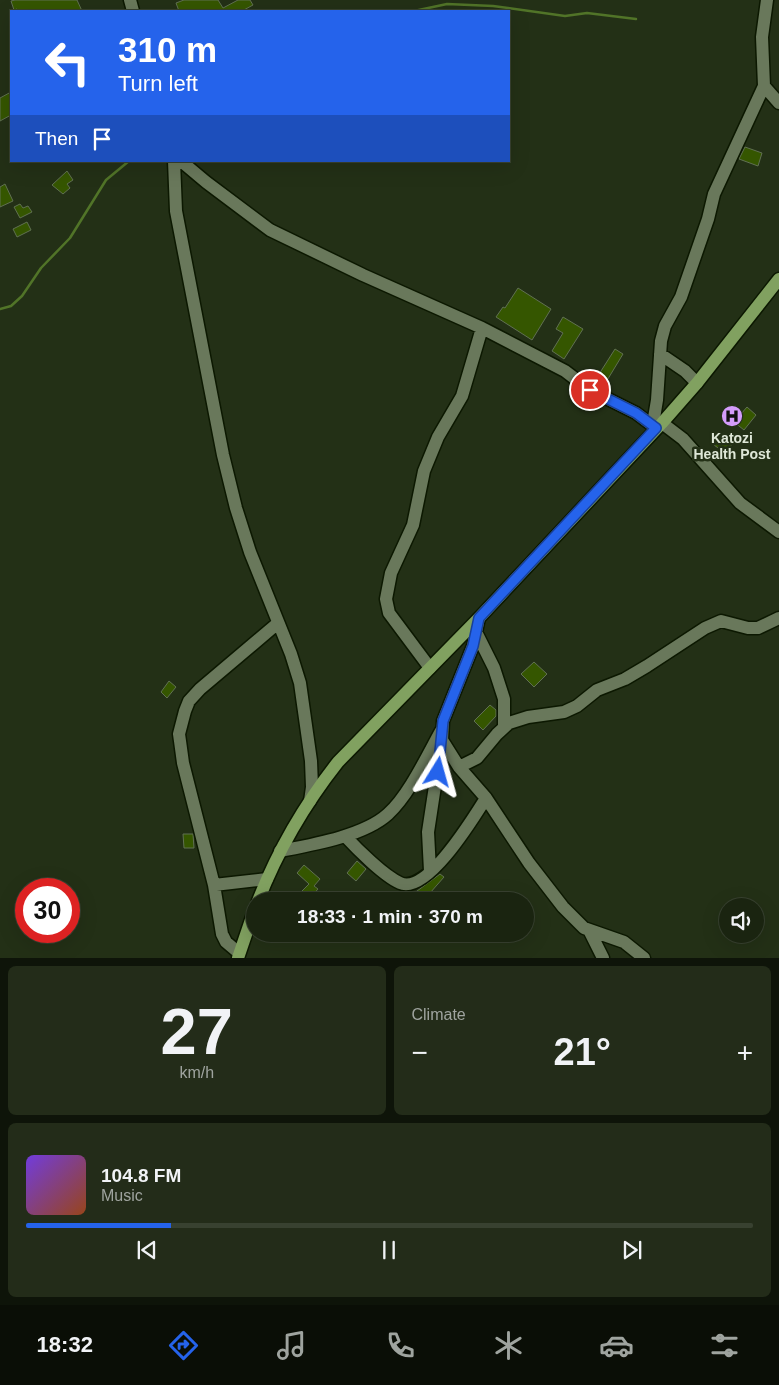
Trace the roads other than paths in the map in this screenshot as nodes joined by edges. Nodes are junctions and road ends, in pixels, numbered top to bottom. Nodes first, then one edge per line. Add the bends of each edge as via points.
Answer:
1 (766, 0) edge
2 (764, 86) junction
3 (779, 103) edge
4 (174, 162) edge
5 (182, 162) edge
6 (779, 279) edge
7 (482, 328) junction
8 (660, 354) junction
9 (697, 383) junction
10 (657, 425) junction
11 (779, 532) edge
12 (479, 618) junction
13 (779, 618) edge
14 (278, 623) junction
15 (476, 632) junction
16 (430, 668) junction
17 (504, 727) junction
18 (442, 735) junction
19 (459, 767) junction
20 (486, 798) junction
21 (310, 800) junction
22 (345, 836) junction
23 (280, 851) junction
24 (430, 871) junction
25 (267, 879) junction
26 (214, 886) junction
27 (262, 892) edge
28 (590, 932) junction
29 (246, 933) edge
30 (238, 955) edge
31 (603, 958) edge
32 (644, 958) edge

1 - 2 street via 762,37
2 - 3 street
2 - 8 street via 714,194 681,297 665,326
4 - 14 street via 176,211 223,455 250,552
5 - 7 street via 275,232 363,276
6 - 9 main road
7 - 10 street via 565,371 590,390
7 - 16 street via 459,403 438,437 424,471 413,525 387,588 389,612
8 - 9 street
8 - 10 street
9 - 10 main road
10 - 11 street via 683,439 740,503
10 - 12 main road
12 - 15 street
12 - 16 main road
13 - 17 street via 758,628 727,622 714,624 564,712 528,717
14 - 21 street via 300,683 312,771
14 - 26 street via 200,689 189,701 181,724 179,734 183,763
15 - 17 street via 494,668 504,699
15 - 18 street via 448,706
16 - 21 main road via 338,762
17 - 19 street via 477,758
18 - 19 street
18 - 22 street via 393,809 380,820
18 - 24 street via 428,832
19 - 20 street
20 - 24 street via 460,837
20 - 28 street via 541,880 576,921
21 - 23 main road
22 - 23 street
22 - 24 street via 400,883 414,883
23 - 25 main road
25 - 26 street
25 - 27 main road
26 - 30 street via 223,938
28 - 31 street
28 - 32 street via 624,942
29 - 30 main road

